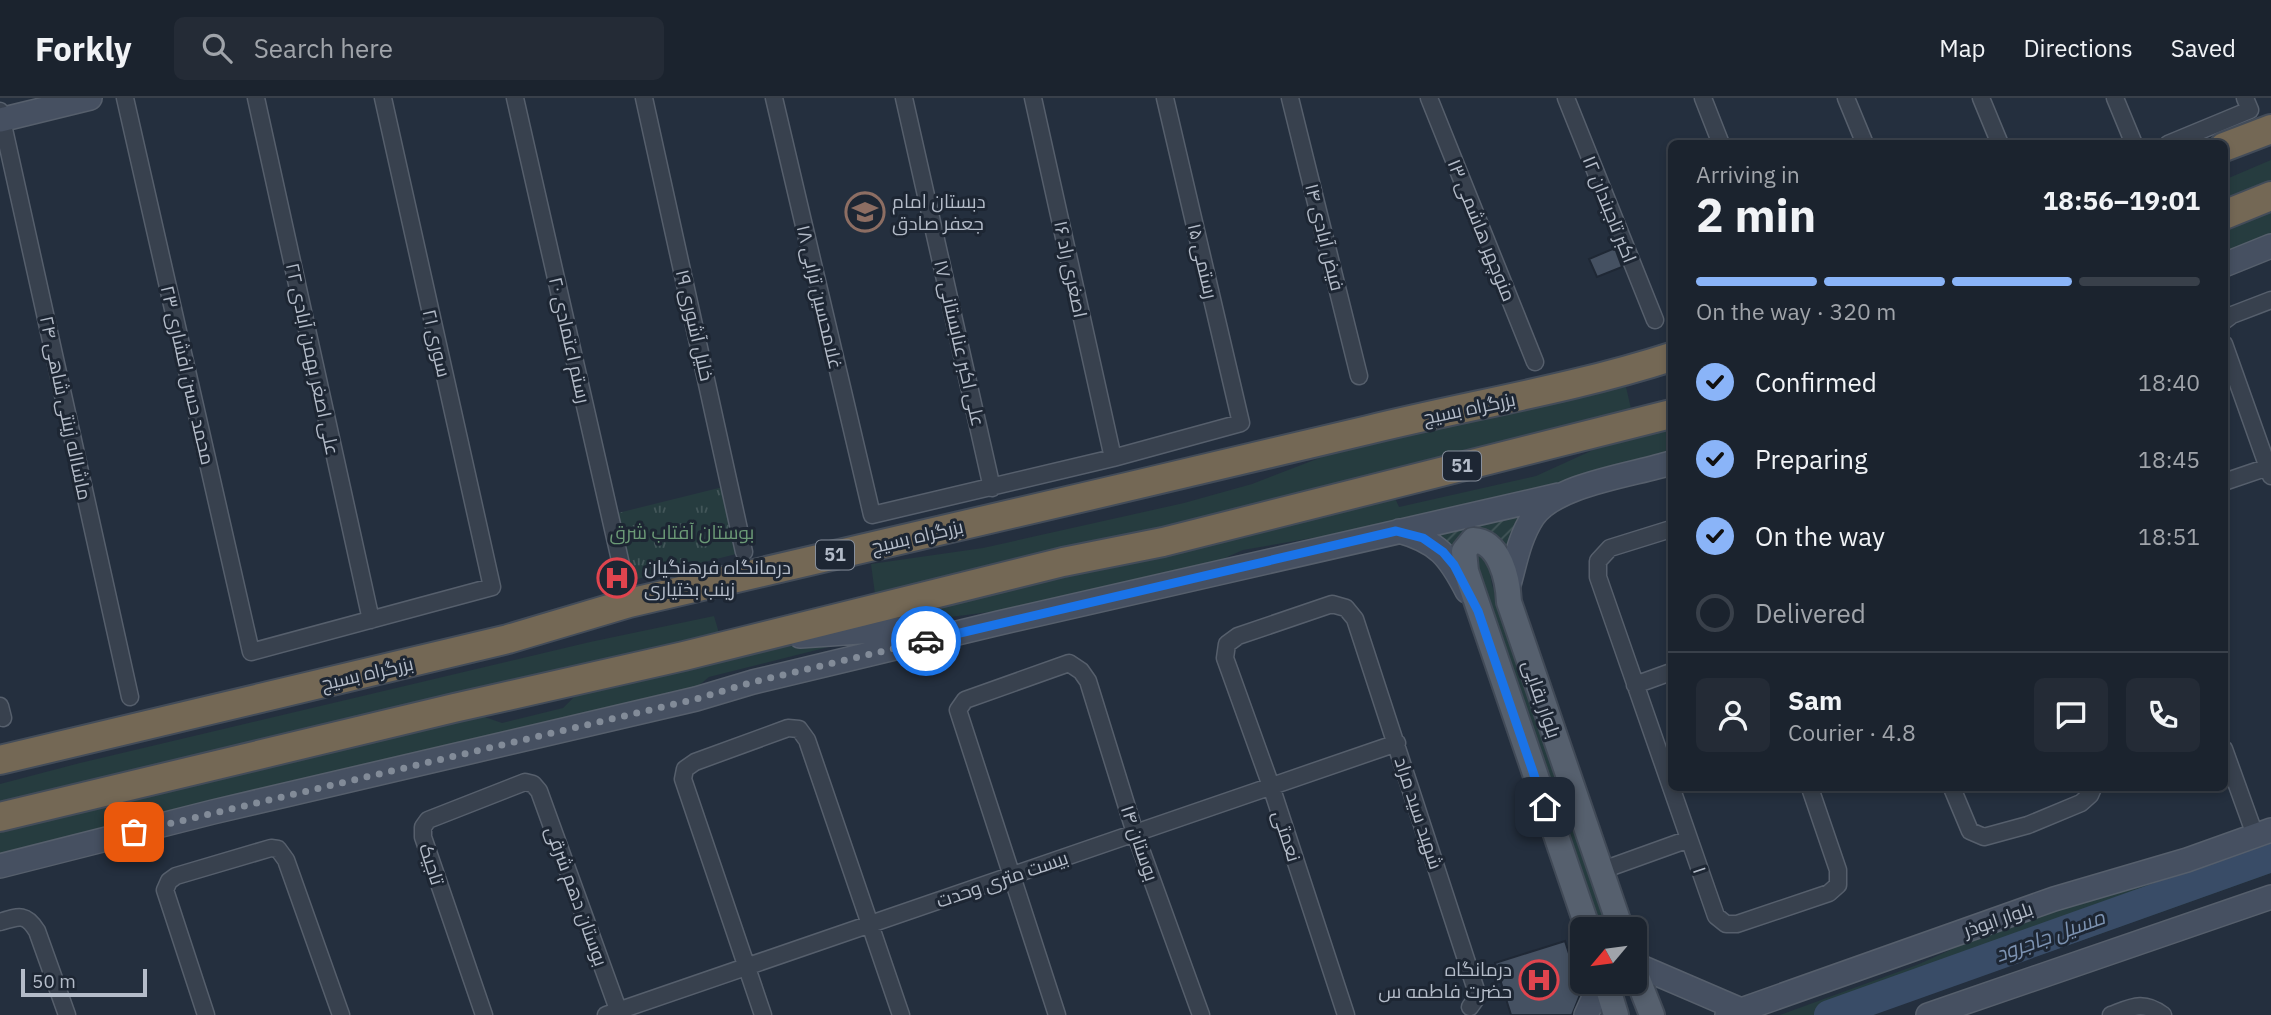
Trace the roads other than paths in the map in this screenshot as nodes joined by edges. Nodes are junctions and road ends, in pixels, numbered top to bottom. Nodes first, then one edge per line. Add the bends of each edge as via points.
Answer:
1 (90, 98) edge
2 (125, 98) edge
3 (256, 98) edge
4 (383, 98) edge
5 (515, 98) edge
6 (644, 98) edge
7 (774, 98) edge
8 (904, 98) edge
9 (1033, 98) edge
10 (1165, 98) edge
11 (1290, 98) edge
12 (1429, 98) edge
13 (1566, 98) edge
14 (1703, 98) edge
15 (1846, 98) edge
16 (1981, 98) edge
17 (2115, 98) edge
18 (2248, 104) edge
19 (1, 117) edge
20 (2271, 128) edge
21 (1719, 140) edge
22 (1863, 140) edge
23 (1998, 140) edge
24 (2133, 140) edge
25 (2176, 140) edge
26 (2228, 145) edge
27 (2271, 196) edge
28 (2228, 213) edge
29 (2271, 246) edge
30 (2228, 263) edge
31 (2271, 300) edge
32 (2228, 318) edge
33 (1655, 320) dead end
34 (2228, 355) edge
35 (1668, 358) edge
36 (1535, 362) dead end
37 (1359, 376) dead end
38 (1668, 415) edge
39 (1113, 458) junction
40 (1668, 464) edge
41 (2270, 470) edge
42 (2228, 481) edge
43 (992, 488) junction
44 (1567, 492) junction
45 (1668, 530) edge
46 (1396, 531) junction
47 (744, 552) dead end
48 (625, 582) dead end
49 (1508, 588) junction
50 (1478, 611) junction
51 (370, 620) junction
52 (999, 623) junction
53 (745, 640) junction
54 (1225, 658) joint
55 (1668, 673) edge
56 (1635, 685) junction
57 (130, 697) dead end
58 (1397, 743) junction
59 (2228, 758) edge
60 (0, 760) edge
61 (1668, 779) edge
62 (533, 784) joint
63 (1270, 786) junction
64 (1672, 791) edge
65 (1811, 791) edge
66 (1953, 791) edge
67 (2092, 791) edge
68 (0, 817) edge
69 (2263, 832) edge
70 (1135, 833) junction
71 (1689, 839) junction
72 (0, 866) edge
73 (1601, 872) junction
74 (1011, 876) junction
75 (2269, 903) edge
76 (1584, 917) edge
77 (1616, 917) edge
78 (0, 922) edge
79 (871, 924) junction
80 (748, 967) junction
81 (1647, 972) edge
82 (1597, 994) edge
83 (1608, 994) edge
84 (1644, 994) edge
85 (1471, 1007) dead end
86 (1734, 1012) edge
87 (615, 1014) edge
88 (67, 1015) edge
89 (206, 1015) edge
90 (341, 1015) edge
91 (484, 1015) edge
92 (763, 1015) edge
93 (901, 1015) edge
94 (1057, 1015) edge
95 (1201, 1015) edge
96 (1346, 1015) edge
97 (1586, 1015) edge
98 (1616, 1015) edge
99 (1652, 1015) edge
100 (1928, 1015) edge
101 (2111, 1015) edge
102 (2163, 1015) edge

1 - 19 main road
2 - 51 street, محمد حسن افشاری ۲۳ via 251,652
3 - 51 street, علی اصغر بهمن آبادی ۲۲
4 - 51 street, سوری ۲۱ via 492,587
5 - 48 street, رستم اعتمادی ۲۰
6 - 47 street, خلیل آشوری ۱۹
7 - 43 street, غلامحسین ترابی ۱۸ via 872,516
8 - 43 street, علی اکبر عنابستانی ۱۷
9 - 39 street, اصغری راد ۱۶
10 - 39 street, رستمی ۱۵ via 1241,423
11 - 37 street, فیض آبادی ۱۴
12 - 36 street, منوچهر هاشمی ۱۳
13 - 33 street, اکبر تاجبندان ۱۲
14 - 21 street
15 - 22 street
16 - 23 street
17 - 24 street
18 - 25 street
19 - 57 street, ماشااله زینتی شاهی ۲۴
20 - 26 highway
27 - 28 highway
29 - 30 main road
31 - 32 street
34 - 41 street
35 - 60 highway, بزرگراه بسیج / 51 via 1547,391 642,600 508,639
38 - 53 highway, 51 via 1176,539
39 - 43 street
40 - 44 main road
41 - 42 street
44 - 46 main road
44 - 49 main road, بلوار بقایی via 1531,519
45 - 56 street, ۱ via 1609,548 1598,561 1598,577
46 - 50 main road, بلوار بقایی via 1423,538 1443,552
46 - 52 main road
49 - 50 main road via 1492,548 1483,540 1473,540 1464,551 1464,561
49 - 73 main road, بلوار بقایی
50 - 76 main road, بلوار بقایی
52 - 53 main road
52 - 72 main road
53 - 68 highway, 51
54 - 58 street, شهید سید مراد via 1227,644 1238,636 1332,604 1346,608 1355,619
54 - 63 street, نعمتی
55 - 56 street
56 - 61 street, ۱
58 - 63 street, بیست متری وحدت
58 - 85 street, شهید سید مراد via 1476,990
59 - 69 street
62 - 87 street, بوستان دهم شرقی
62 - 91 street, تاجیک via 525,782 440,815 423,827
63 - 70 street, بیست متری وحدت
63 - 96 street, نعمتی
64 - 71 street, ۱
65 - 71 street, ۱ via 1839,870 1838,885 1829,893 1726,924 1716,916
66 - 67 street via 1970,831 1984,837 2081,803
69 - 86 main road, بلوار ابوذر via 2054,899
70 - 74 street, بیست متری وحدت
70 - 74 street, بوستان ۱۴ via 1088,681 1069,663 965,700 958,710
70 - 95 street, بوستان ۱۴
71 - 73 street
73 - 77 main road, بلوار بقایی
74 - 79 street, بیست متری وحدت
74 - 94 street
75 - 100 main road
78 - 88 street via 22,916 31,920
79 - 80 street, بیست متری وحدت
79 - 80 street via 807,740 799,729 788,728 695,762 685,769 683,779
79 - 93 street
80 - 87 street, بیست متری وحدت
80 - 92 street
81 - 86 main road
82 - 97 main road
83 - 98 main road
84 - 99 main road
89 - 90 street via 165,890 176,876 271,848 278,849 291,873
101 - 102 street via 2137,1005 2153,1007

